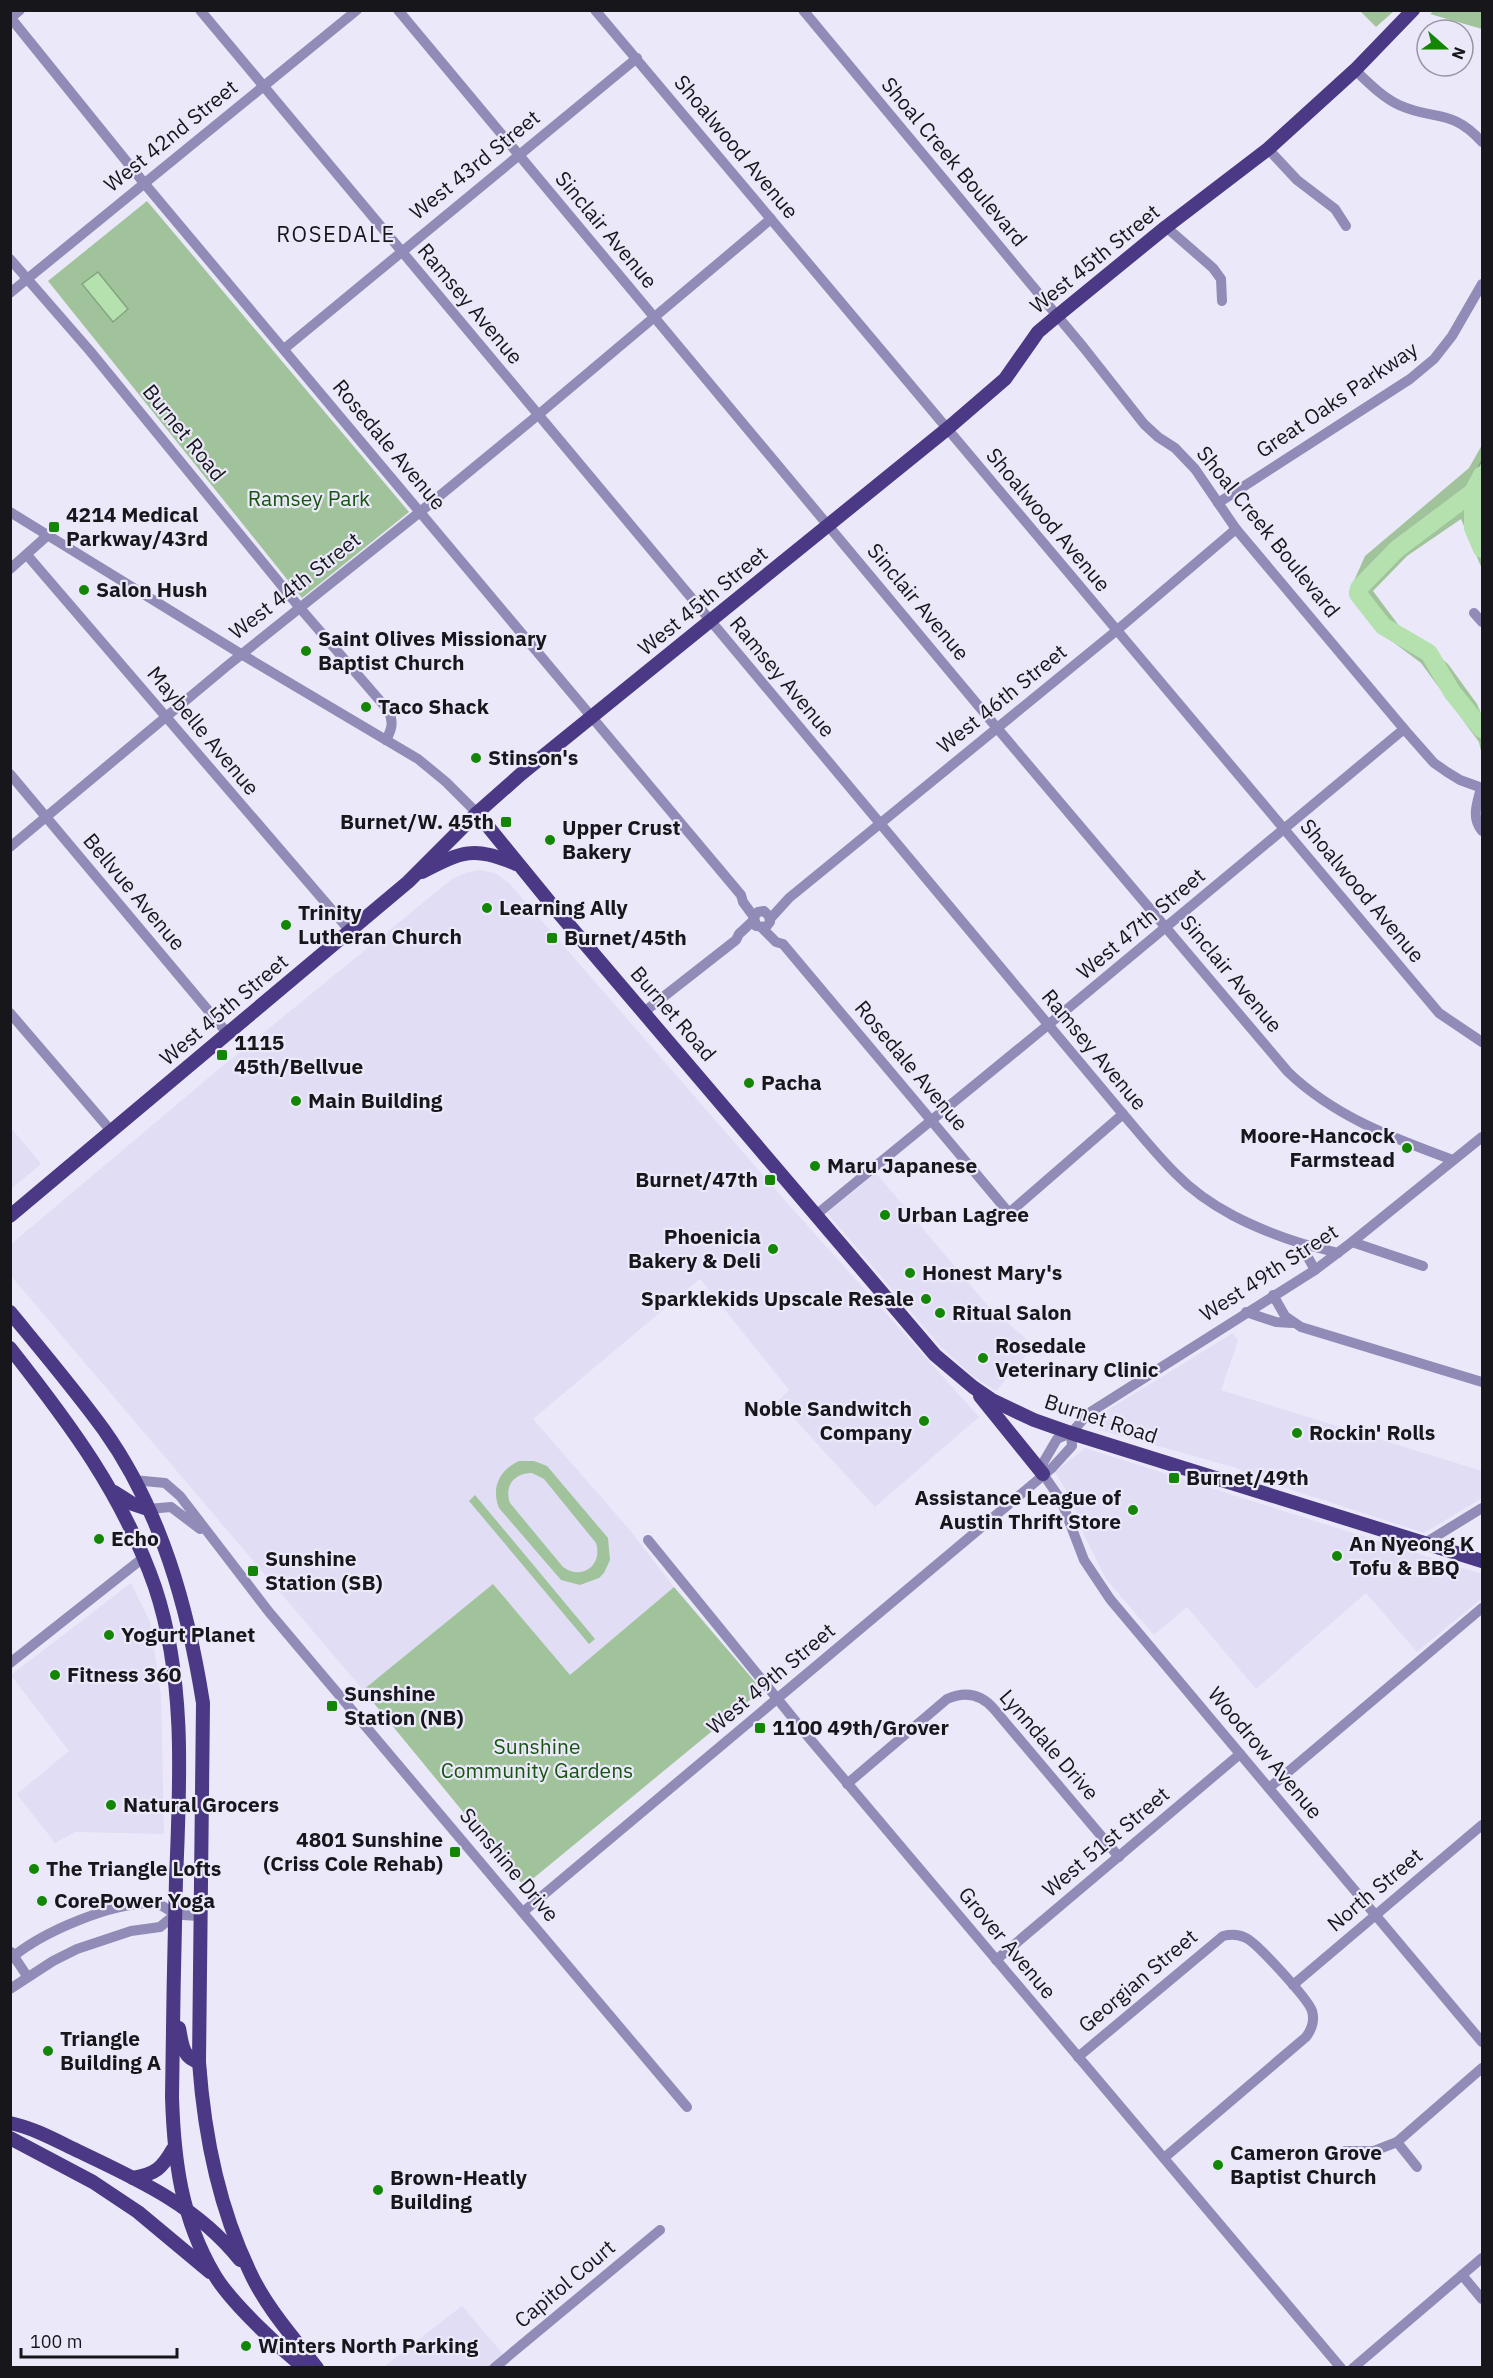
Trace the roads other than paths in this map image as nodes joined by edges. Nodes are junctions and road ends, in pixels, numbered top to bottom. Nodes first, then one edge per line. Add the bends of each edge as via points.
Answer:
1 (20, 10) edge
2 (200, 10) edge
3 (357, 10) edge
4 (398, 10) edge
5 (595, 10) edge
6 (803, 10) edge
7 (1413, 10) edge
8 (11, 18) edge
9 (637, 58) junction
10 (1355, 70) junction
11 (262, 87) junction
12 (1482, 142) edge
13 (1268, 149) junction
14 (519, 155) junction
15 (144, 183) junction
16 (771, 219) junction
17 (1346, 226) dead end
18 (1166, 227) junction
19 (400, 252) junction
20 (10, 259) edge
21 (27, 279) junction
22 (1482, 284) edge
23 (10, 293) edge
24 (1222, 301) dead end
25 (1057, 316) junction
26 (654, 318) junction
27 (284, 349) junction
28 (538, 415) junction
29 (947, 429) junction
30 (1218, 503) junction
31 (10, 512) edge
32 (420, 512) junction
33 (829, 526) junction
34 (1236, 529) junction
35 (48, 535) junction
36 (27, 555) junction
37 (10, 569) edge
38 (300, 608) junction
39 (1474, 613) dead end
40 (710, 622) junction
41 (1482, 622) edge
42 (1116, 631) junction
43 (241, 654) junction
44 (166, 717) junction
45 (592, 717) junction
46 (997, 728) junction
47 (1404, 729) junction
48 (386, 740) junction
49 (10, 774) edge
50 (1482, 788) edge
51 (477, 813) junction
52 (47, 817) junction
53 (880, 823) junction
54 (1285, 830) junction
55 (1482, 831) edge
56 (10, 847) edge
57 (518, 865) junction
58 (412, 878) junction
59 (762, 919) junction
60 (1166, 928) junction
61 (350, 931) junction
62 (10, 1012) edge
63 (644, 1012) junction
64 (1048, 1025) junction
65 (228, 1034) junction
66 (1482, 1042) edge
67 (1123, 1114) junction
68 (931, 1119) junction
69 (112, 1132) junction
70 (1482, 1137) edge
71 (1453, 1160) junction
72 (13, 1212) edge
73 (817, 1214) junction
74 (1352, 1242) junction
75 (1300, 1243) junction
76 (1338, 1253) junction
77 (1423, 1266) dead end
78 (1315, 1270) junction
79 (1273, 1295) junction
80 (10, 1312) edge
81 (1246, 1312) junction
82 (1292, 1323) junction
83 (10, 1348) edge
84 (1482, 1382) edge
85 (973, 1387) junction
86 (1071, 1433) junction
87 (1043, 1474) junction
88 (133, 1480) junction
89 (114, 1492) junction
90 (1482, 1508) edge
91 (148, 1509) junction
92 (210, 1537) junction
93 (648, 1540) dead end
94 (1425, 1543) junction
95 (1482, 1561) edge
96 (142, 1562) junction
97 (1482, 1608) edge
98 (10, 1663) edge
99 (199, 1674) junction
100 (174, 1676) junction
101 (777, 1699) junction
102 (1240, 1754) junction
103 (848, 1784) junction
104 (1269, 1788) junction
105 (1482, 1825) edge
106 (1119, 1857) junction
107 (523, 1912) junction
108 (176, 1914) junction
109 (1376, 1915) junction
110 (200, 1916) junction
111 (12, 1956) edge
112 (996, 1960) junction
113 (27, 1976) junction
114 (1293, 1985) junction
115 (10, 1989) edge
116 (174, 1996) junction
117 (1482, 2042) edge
118 (1078, 2057) junction
119 (199, 2062) junction
120 (1482, 2068) edge
121 (687, 2107) dead end
122 (10, 2123) edge
123 (10, 2138) edge
124 (1397, 2142) junction
125 (173, 2149) junction
126 (1346, 2151) dead end
127 (1164, 2158) junction
128 (1417, 2167) dead end
129 (133, 2178) junction
130 (185, 2206) junction
131 (660, 2230) dead end
132 (1482, 2258) edge
133 (249, 2271) junction
134 (1461, 2275) junction
135 (215, 2276) junction
136 (1482, 2299) edge
137 (304, 2367) edge
138 (317, 2367) edge
139 (494, 2367) edge
140 (1341, 2367) edge
141 (1353, 2367) edge

1 - 8 street
2 - 11 street, Ramsey Avenue
3 - 11 street, West 42nd Street
4 - 14 street, Sinclair Avenue
5 - 9 street, Shoalwood Avenue
6 - 25 street, Shoal Creek Boulevard
7 - 10 main road, West 45th Street
8 - 15 street, Rosedale Avenue
9 - 14 street, West 43rd Street
9 - 16 street, Shoalwood Avenue
10 - 12 street via 1385,98 1459,122
10 - 13 main road, West 45th Street
11 - 15 street, West 42nd Street
11 - 19 street, Ramsey Avenue
13 - 17 street via 1297,180 1335,209
13 - 18 main road, West 45th Street
14 - 19 street, West 43rd Street
14 - 26 street, Sinclair Avenue
15 - 21 street, West 42nd Street
15 - 27 street, Rosedale Avenue
16 - 26 street, West 44th Street
16 - 29 street, Shoalwood Avenue
18 - 24 street via 1213,268 1221,279
18 - 25 main road, West 45th Street
19 - 27 street, West 43rd Street
19 - 28 street, Ramsey Avenue
20 - 21 street, Burnet Road
21 - 23 street, West 42nd Street
21 - 38 street, Burnet Road
22 - 30 street, Great Oaks Parkway via 1452,336 1434,359 1410,379
25 - 29 main road, West 45th Street via 1038,332 1005,379
25 - 30 street, Shoal Creek Boulevard via 1144,424 1182,455
26 - 28 street, West 44th Street
26 - 33 street, Sinclair Avenue
27 - 32 street, Rosedale Avenue
28 - 32 street, West 44th Street
28 - 40 street, Ramsey Avenue
29 - 33 main road, West 45th Street
29 - 42 street, Shoalwood Avenue
30 - 34 street, Shoal Creek Boulevard
31 - 35 street
32 - 38 street, West 44th Street
32 - 45 street, Rosedale Avenue
33 - 40 main road, West 45th Street
33 - 46 street, Sinclair Avenue
34 - 42 street, West 46th Street
34 - 47 street, Shoal Creek Boulevard
35 - 36 street
35 - 43 street
36 - 37 street
36 - 44 street, Maybelle Avenue
38 - 43 street, West 44th Street
38 - 48 street, Burnet Road via 388,710 393,720
39 - 41 street
40 - 45 main road, West 45th Street
40 - 53 street, Ramsey Avenue
42 - 46 street, West 46th Street
42 - 54 street, Shoalwood Avenue
43 - 44 street, West 44th Street
43 - 48 street
44 - 52 street, West 44th Street
44 - 61 street, Maybelle Avenue
45 - 51 main road, West 45th Street
45 - 59 street, Rosedale Avenue via 743,902
46 - 53 street, West 46th Street
46 - 60 street, Sinclair Avenue
47 - 50 street, Shoal Creek Boulevard via 1434,763
47 - 54 street, West 47th Street
48 - 51 street, Burnet Road via 433,770
49 - 52 street, Bellvue Avenue
50 - 55 street via 1475,812
51 - 57 main road, Burnet Road
51 - 58 main road, West 45th Street
52 - 56 street, West 44th Street
52 - 65 street, Bellvue Avenue
53 - 59 street, West 46th Street
53 - 64 street, Ramsey Avenue
54 - 60 street, West 47th Street
54 - 66 street, Shoalwood Avenue via 1439,1013
57 - 58 main road via 485,853 466,853
57 - 63 main road, Burnet Road
58 - 61 main road, West 45th Street
59 - 63 street, West 46th Street via 744,939 736,940
59 - 68 street, Rosedale Avenue via 782,937 783,944
60 - 64 street, West 47th Street
60 - 71 street, Sinclair Avenue via 1288,1072 1314,1095 1343,1115
61 - 65 main road, West 45th Street
62 - 69 street
63 - 73 main road, Burnet Road
64 - 67 street, Ramsey Avenue
64 - 68 street, West 47th Street
65 - 69 main road, West 45th Street
67 - 68 street, Rosedale Avenue via 1009,1212
67 - 75 street, Ramsey Avenue via 1198,1194 1250,1225
68 - 73 street, West 47th Street
69 - 72 main road, West 45th Street
70 - 71 street, West 49th Street
71 - 74 street, West 49th Street
73 - 85 main road, Burnet Road via 935,1355
74 - 76 street, West 49th Street
74 - 77 street
75 - 76 street, Ramsey Avenue
75 - 78 street
76 - 78 street, West 49th Street
78 - 79 street, West 49th Street
79 - 81 street, West 49th Street
79 - 82 street
80 - 88 main road via 105,1432
81 - 82 street
81 - 86 street, West 49th Street via 1089,1413
82 - 84 street
83 - 89 main road via 64,1417
85 - 86 main road, Burnet Road via 1012,1410
85 - 87 main road
86 - 87 street, West 49th Street via 1072,1446
86 - 94 main road, Burnet Road
87 - 101 street, West 49th Street
87 - 102 street, Woodrow Avenue via 1061,1500 1084,1560 1105,1592
88 - 91 main road
88 - 92 street, Sunshine Drive via 158,1481 171,1487
89 - 91 main road
89 - 96 main road
90 - 94 street
91 - 92 street, Sunshine Drive via 171,1507
91 - 99 main road via 186,1610
92 - 107 street, Sunshine Drive
93 - 101 street, Grover Avenue
94 - 95 main road, Burnet Road
96 - 98 street
96 - 100 main road via 155,1589
97 - 104 street
99 - 100 main road
99 - 110 main road via 204,1744
100 - 108 main road via 179,1774
101 - 103 street, Grover Avenue
101 - 107 street, West 49th Street
102 - 104 street, Woodrow Avenue
102 - 106 street, West 51st Street
103 - 106 street, Lynndale Drive via 941,1704 968,1694 989,1703
103 - 112 street, Grover Avenue
104 - 109 street, Woodrow Avenue
105 - 109 street, North Street
106 - 112 street, West 51st Street
107 - 121 street, Sunshine Drive
108 - 110 street
108 - 111 street via 159,1904 97,1914 49,1934
108 - 113 street via 159,1926 76,1949
108 - 116 main road
109 - 114 street, North Street
109 - 117 street, Woodrow Avenue
110 - 119 main road
111 - 113 street
112 - 118 street, Grover Avenue
113 - 115 street
114 - 118 street, Georgian Street via 1251,1941 1240,1935 1223,1936
114 - 127 street via 1313,2012 1310,2031 1302,2042
116 - 119 main road via 186,2055
116 - 125 main road
118 - 127 street, Grover Avenue
119 - 133 main road via 210,2152
120 - 124 street
122 - 129 main road
123 - 135 main road via 93,2182 138,2212
124 - 126 street via 1374,2151
124 - 128 street
125 - 129 main road via 151,2175
125 - 130 main road
127 - 140 street, Grover Avenue
129 - 130 main road
130 - 133 main road via 227,2244
130 - 135 main road
131 - 139 street, Capitol Court
132 - 134 street
133 - 138 main road via 276,2315
134 - 136 street
134 - 141 street
135 - 137 main road via 244,2311

